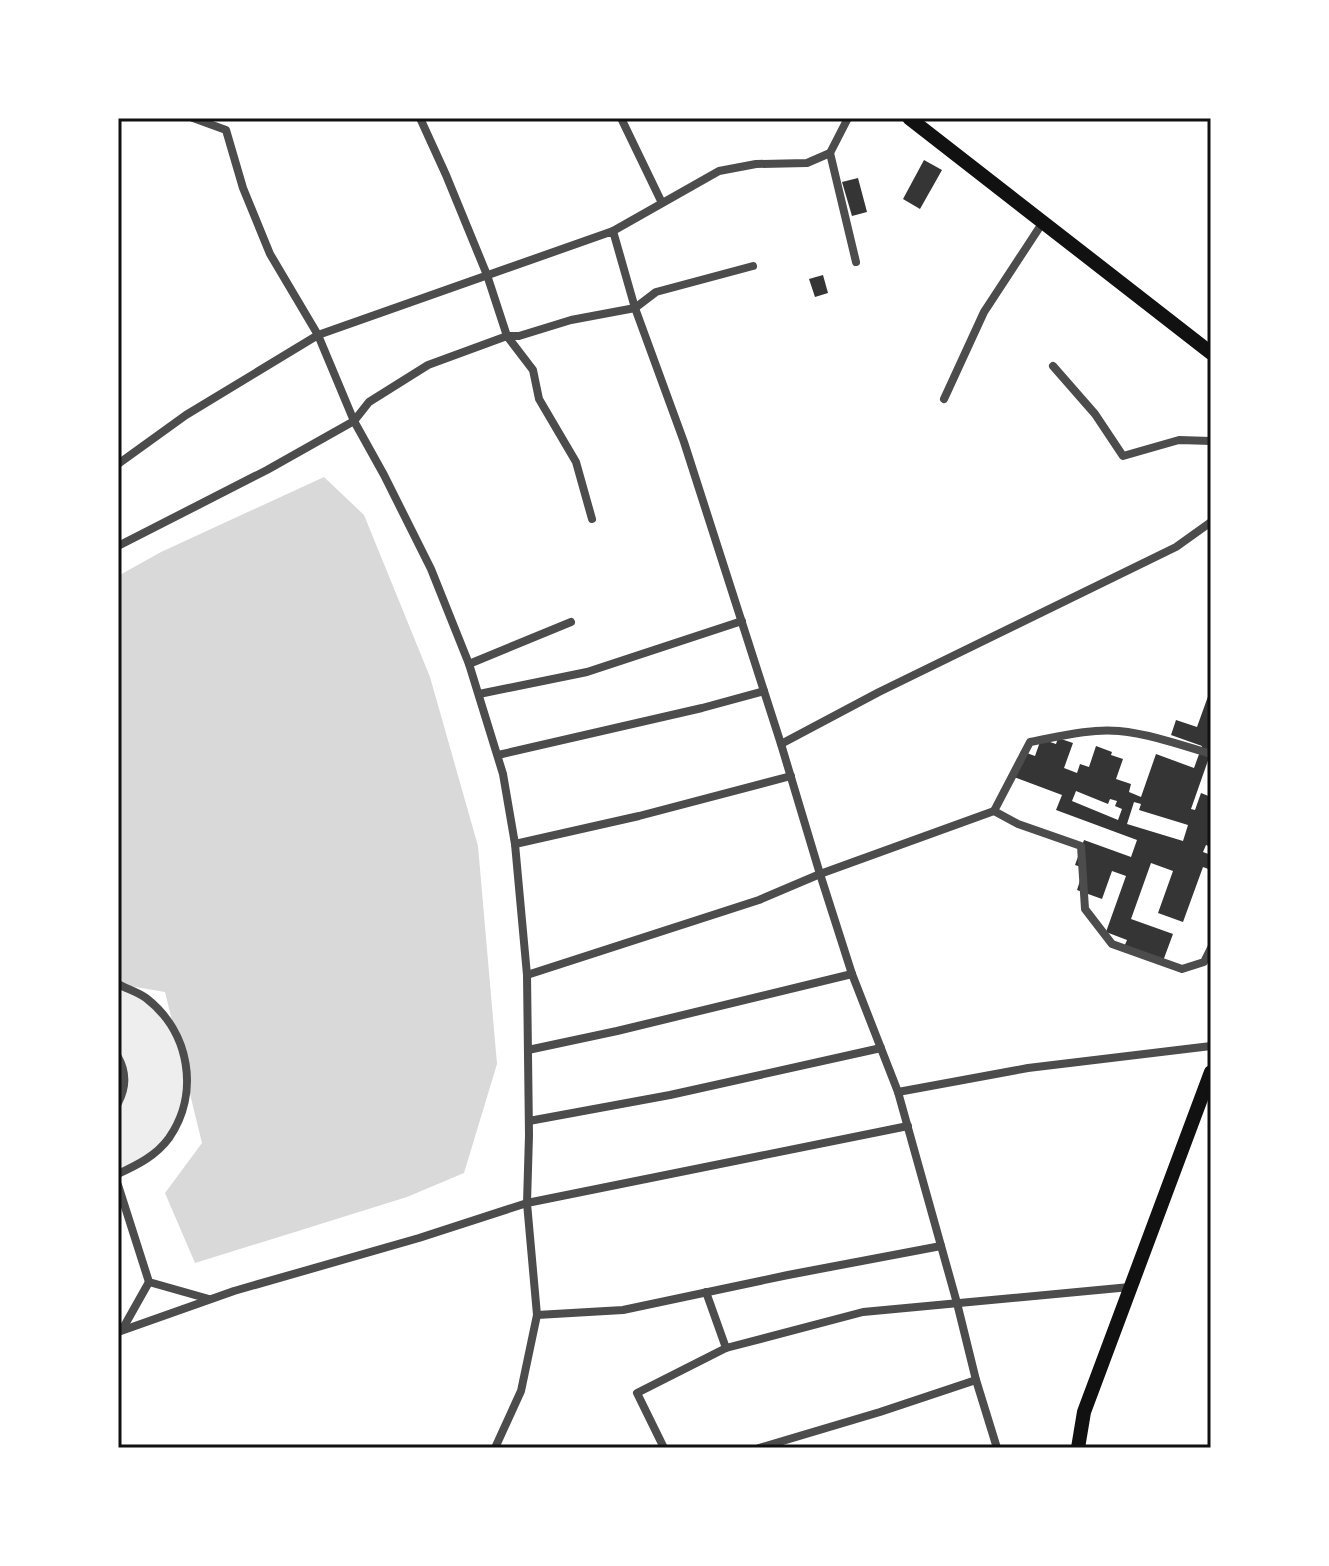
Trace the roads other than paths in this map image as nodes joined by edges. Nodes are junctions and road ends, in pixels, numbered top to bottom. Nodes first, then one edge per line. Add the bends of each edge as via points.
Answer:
1 (193, 118) edge
2 (420, 118) edge
3 (621, 118) edge
4 (848, 118) edge
5 (909, 118) edge
6 (830, 153) junction
7 (662, 203) junction
8 (1043, 222) junction
9 (613, 231) junction
10 (856, 262) dead end
11 (753, 266) dead end
12 (487, 275) junction
13 (635, 308) junction
14 (318, 335) junction
15 (507, 336) junction
16 (1211, 353) edge
17 (1053, 366) dead end
18 (944, 399) dead end
19 (354, 421) junction
20 (1211, 441) edge
21 (118, 464) edge
22 (592, 519) dead end
23 (1211, 522) edge
24 (118, 546) edge
25 (742, 621) junction
26 (571, 622) dead end
27 (469, 664) junction
28 (764, 691) junction
29 (479, 694) junction
30 (781, 744) junction
31 (1211, 754) edge
32 (498, 755) junction
33 (791, 776) junction
34 (994, 811) junction
35 (515, 844) junction
36 (820, 874) junction
37 (1211, 948) edge
38 (852, 974) junction
39 (527, 975) junction
40 (118, 984) edge
41 (1211, 1046) edge
42 (881, 1048) junction
43 (528, 1050) junction
44 (118, 1057) edge
45 (1211, 1072) edge
46 (898, 1092) junction
47 (118, 1103) edge
48 (529, 1121) junction
49 (908, 1126) junction
50 (118, 1174) edge
51 (118, 1185) edge
52 (527, 1203) junction
53 (941, 1246) junction
54 (149, 1282) junction
55 (1131, 1287) junction
56 (706, 1292) junction
57 (209, 1300) junction
58 (957, 1303) junction
59 (537, 1315) junction
60 (120, 1331) edge
61 (726, 1348) junction
62 (976, 1380) junction
63 (495, 1448) edge
64 (664, 1448) edge
65 (759, 1448) edge
66 (997, 1448) edge
67 (1078, 1448) edge

1 - 14 street via 226,130 270,254
2 - 12 street
3 - 7 street
4 - 6 street
5 - 8 main road
6 - 7 street via 807,163 719,171
6 - 10 street
7 - 9 street
8 - 16 main road
8 - 18 street via 984,312
9 - 12 street
9 - 13 street
11 - 13 street via 656,292
12 - 14 street
12 - 15 street
13 - 15 street
13 - 25 street
14 - 19 street
14 - 21 street via 186,415
15 - 19 street via 428,365 369,402
15 - 22 street via 533,370 539,399 576,462
17 - 20 street via 1123,456 1179,440
19 - 24 street
19 - 27 street via 431,569
23 - 30 street via 1176,547
25 - 28 street
25 - 29 street via 587,672
26 - 27 street
27 - 29 street
28 - 30 street
28 - 32 street
29 - 32 street
30 - 33 street
31 - 34 street via 1116,730 1030,742
32 - 35 street
33 - 35 street
33 - 36 street
34 - 36 street
34 - 37 street via 1081,846 1085,909 1112,944 1182,969 1204,962
35 - 39 street
36 - 38 street
36 - 39 street via 759,900
38 - 42 street
38 - 43 street
39 - 43 street
40 - 50 street via 145,997 168,1019 183,1048 188,1080 183,1112 168,1140 144,1162
41 - 46 street via 1028,1068
42 - 46 street
42 - 48 street
43 - 48 street
44 - 47 street via 125,1088
45 - 55 main road
46 - 49 street
48 - 52 street
49 - 52 street
49 - 53 street
51 - 54 street
52 - 57 street
52 - 59 street
53 - 56 street
53 - 58 street
54 - 57 street
54 - 60 street
55 - 58 street
55 - 67 main road via 1084,1412
56 - 59 street via 623,1310
56 - 61 street
57 - 60 street
58 - 61 street via 863,1312
58 - 62 street
59 - 63 street via 521,1391
61 - 64 street via 637,1393
62 - 65 street
62 - 66 street

